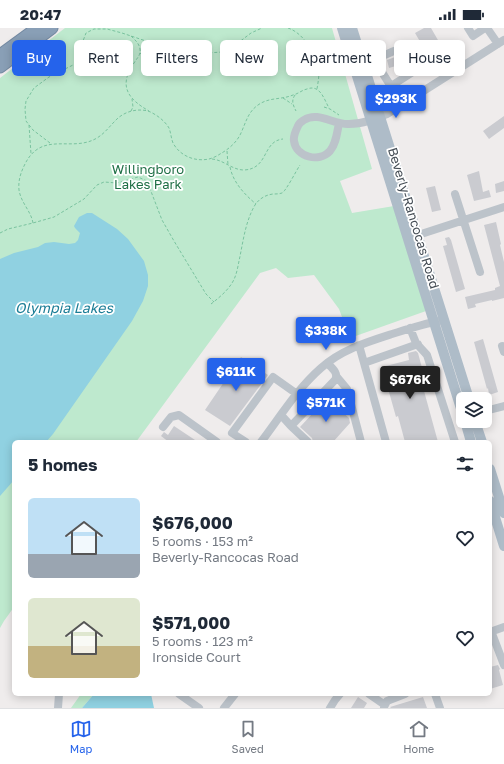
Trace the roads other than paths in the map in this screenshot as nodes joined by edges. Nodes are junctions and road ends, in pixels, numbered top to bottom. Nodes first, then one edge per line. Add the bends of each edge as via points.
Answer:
1 (52, 28) edge
2 (342, 28) edge
3 (352, 28) edge
4 (468, 28) edge
5 (486, 28) edge
6 (30, 30) edge
7 (356, 40) edge
8 (501, 42) edge
9 (386, 54) edge
10 (0, 55) edge
11 (0, 67) edge
12 (366, 76) edge
13 (384, 76) edge
14 (391, 86) junction
15 (402, 104) junction
16 (339, 119) junction
17 (375, 119) junction
18 (454, 194) dead end
19 (504, 207) edge
20 (463, 220) junction
21 (417, 235) junction
22 (407, 238) junction
23 (480, 272) dead end
24 (439, 321) junction
25 (410, 328) junction
26 (418, 344) junction
27 (359, 345) junction
28 (327, 363) junction
29 (364, 363) junction
30 (337, 377) junction
31 (457, 392) edge
32 (466, 392) edge
33 (297, 394) junction
34 (504, 406) edge
35 (492, 409) edge
36 (281, 415) junction
37 (163, 426) dead end
38 (291, 426) junction
39 (467, 428) edge
40 (477, 428) edge
41 (214, 440) edge
42 (243, 440) edge
43 (263, 440) edge
44 (306, 440) edge
45 (360, 440) edge
46 (385, 440) edge
47 (454, 440) edge
48 (471, 440) edge
49 (481, 440) edge
50 (492, 475) edge
51 (492, 507) edge
52 (504, 513) edge
53 (504, 546) edge
54 (504, 626) edge
55 (492, 632) edge
56 (492, 635) edge
57 (504, 665) edge
58 (182, 696) edge
59 (233, 696) edge
60 (339, 696) edge
61 (372, 696) edge
62 (400, 696) edge
63 (436, 696) edge
64 (384, 706) edge
65 (199, 708) edge
66 (224, 708) edge
67 (330, 708) edge
68 (440, 708) edge

1 - 11 highway
2 - 17 main road, Beverly-Rancocas Road
3 - 7 main road, Beverly-Rancocas Road
4 - 5 street via 473,36
5 - 8 street
6 - 10 highway
8 - 15 street
9 - 14 street via 404,48 414,48 424,66
12 - 17 main road, Beverly-Rancocas Road
13 - 14 street
14 - 15 street
15 - 17 street
16 - 16 street via 306,118 299,123 295,131 294,141 297,149 312,158 328,153 335,142
16 - 17 street via 347,125
17 - 21 main road, Beverly-Rancocas Road
17 - 22 main road, Beverly-Rancocas Road
18 - 20 street
19 - 20 street
20 - 21 street
20 - 23 street
21 - 22 street
21 - 24 main road, Beverly-Rancocas Road
22 - 24 main road, Beverly-Rancocas Road
24 - 25 street
24 - 31 main road, Beverly-Rancocas Road
24 - 32 main road, Beverly-Rancocas Road
25 - 26 street
25 - 27 street
26 - 29 street
26 - 47 street via 427,355
27 - 28 street
27 - 29 street
28 - 30 street via 336,372
28 - 33 street
29 - 46 street
30 - 38 street
30 - 45 street via 347,389
33 - 36 street
33 - 42 street via 273,377 232,433
34 - 35 street
36 - 38 street
36 - 43 street
37 - 41 street via 171,417 179,415
38 - 44 street
39 - 48 main road
40 - 49 main road
50 - 52 main road
51 - 53 main road
54 - 55 street
56 - 57 street
58 - 65 street
59 - 66 street
60 - 67 street
61 - 64 street
62 - 64 street via 387,701
63 - 68 street

